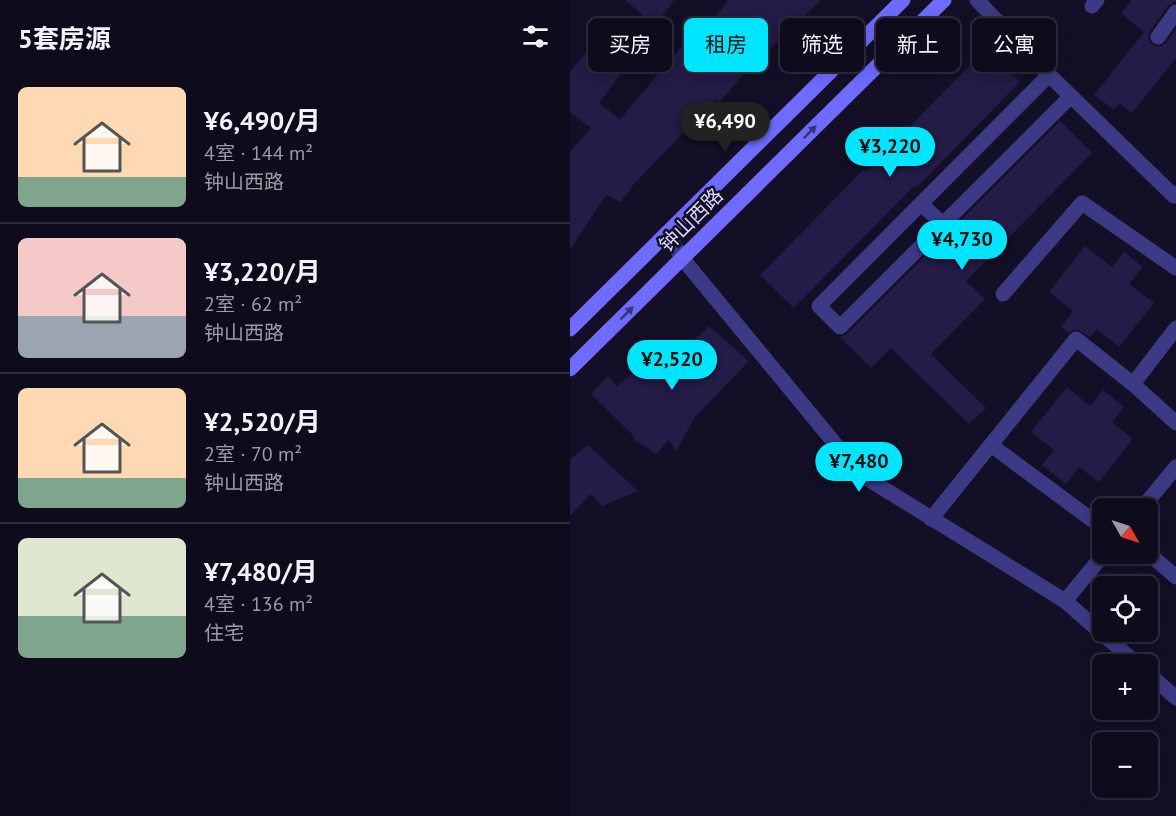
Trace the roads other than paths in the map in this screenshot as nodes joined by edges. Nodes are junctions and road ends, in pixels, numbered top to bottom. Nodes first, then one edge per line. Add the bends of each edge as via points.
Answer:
1 (903, 0) edge
2 (944, 0) edge
3 (976, 0) edge
4 (1176, 12) edge
5 (1158, 37) dead end
6 (1049, 75) junction
7 (1071, 96) junction
8 (1176, 193) edge
9 (921, 204) junction
10 (943, 224) junction
11 (667, 233) junction
12 (682, 258) junction
13 (1176, 268) edge
14 (1003, 294) dead end
15 (1176, 328) edge
16 (570, 329) edge
17 (570, 369) edge
18 (1133, 384) junction
19 (1176, 423) edge
20 (991, 445) junction
21 (1176, 467) edge
22 (1150, 498) edge
23 (931, 519) junction
24 (1092, 520) dead end
25 (1158, 562) edge
26 (1096, 564) edge
27 (1176, 577) edge
28 (1065, 601) junction
29 (1126, 654) edge
30 (1158, 682) edge
31 (1176, 698) edge

1 - 11 main road, 钟山西路
12 -> 2 main road, 钟山西路
3 - 6 street
4 - 5 street
6 - 7 street
6 - 9 street
7 - 8 street via 1174,196
7 - 10 street
9 - 10 street
9 - 10 street via 819,306 840,327
11 - 12 street
11 - 16 main road, 钟山西路
17 -> 12 main road, 钟山西路
12 - 23 street via 860,474
13 - 14 street via 1082,203
15 - 18 street
18 - 19 street
18 - 20 street via 1076,339
20 - 23 street
20 - 24 street
21 - 22 street
23 - 28 street
25 - 27 street
26 - 28 street
28 - 29 street
30 - 31 street

